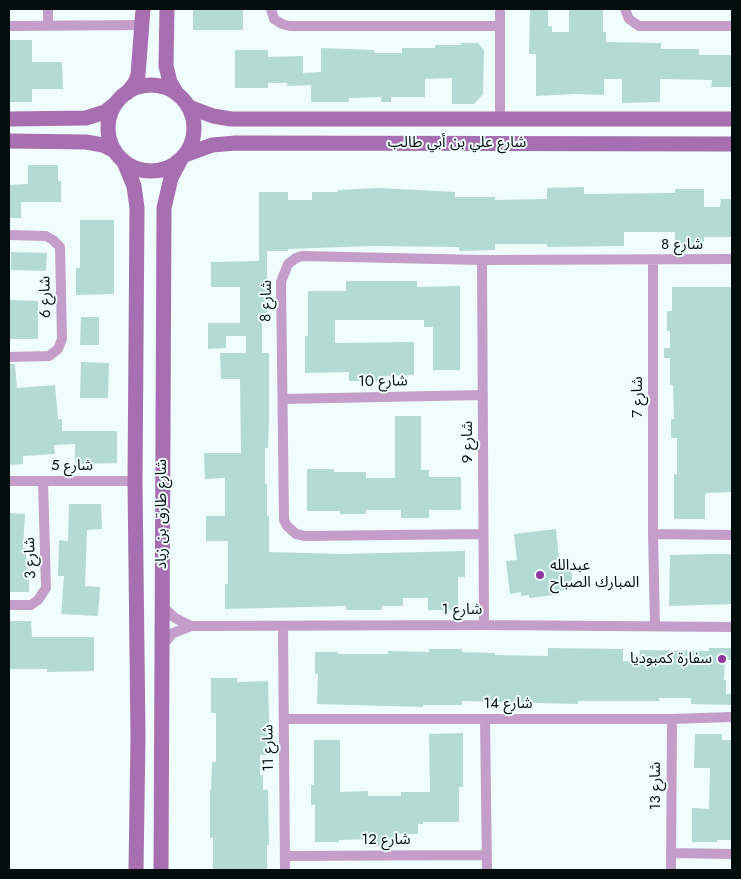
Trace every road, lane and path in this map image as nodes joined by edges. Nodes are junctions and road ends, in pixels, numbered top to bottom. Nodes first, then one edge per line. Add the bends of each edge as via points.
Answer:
1 (48, 9) edge
2 (143, 9) edge
3 (168, 9) edge
4 (271, 9) edge
5 (500, 9) edge
6 (625, 9) edge
7 (9, 26) edge
8 (48, 26) junction
9 (142, 26) junction
10 (500, 26) junction
11 (732, 26) edge
12 (176, 92) junction
13 (122, 97) junction
14 (189, 107) junction
15 (500, 118) junction
16 (9, 119) edge
17 (71, 119) junction
18 (270, 119) junction
19 (668, 119) junction
20 (704, 119) junction
21 (732, 119) edge
22 (9, 141) edge
23 (69, 141) junction
24 (268, 142) junction
25 (667, 144) junction
26 (706, 144) junction
27 (732, 144) edge
28 (120, 157) junction
29 (182, 158) junction
30 (9, 235) edge
31 (732, 259) edge
32 (482, 260) junction
33 (653, 260) junction
34 (138, 308) junction
35 (164, 309) junction
36 (164, 329) junction
37 (137, 330) junction
38 (9, 358) edge
39 (483, 395) junction
40 (283, 399) junction
41 (9, 481) edge
42 (43, 481) junction
43 (135, 481) junction
44 (483, 534) junction
45 (653, 534) junction
46 (732, 535) edge
47 (9, 605) edge
48 (162, 606) junction
49 (484, 625) junction
50 (655, 625) junction
51 (191, 626) junction
52 (283, 626) junction
53 (732, 627) edge
54 (161, 648) junction
55 (732, 717) edge
56 (284, 719) junction
57 (486, 719) junction
58 (672, 719) junction
59 (162, 816) junction
60 (135, 819) junction
61 (487, 854) junction
62 (671, 854) junction
63 (732, 854) edge
64 (286, 856) junction
65 (136, 870) edge
66 (161, 870) edge
67 (286, 870) edge
68 (487, 870) edge
69 (671, 870) edge

1 - 8 street
2 - 9 main road
3 - 12 main road via 166,66
4 - 10 street via 277,22 290,26
5 - 10 street
6 - 11 street via 628,19 639,26
7 - 8 street
8 - 9 street
9 - 13 main road via 138,75
10 - 15 street
12 - 13 main road via 148,85
12 - 14 main road
13 - 17 main road via 99,115
13 - 28 main road via 110,115 108,130
14 - 18 main road, شارع علي بن أبي طالب via 223,118
14 - 29 main road via 194,132
15 - 18 main road, شارع علي بن أبي طالب
15 - 19 main road, شارع علي بن أبي طالب
16 - 17 main road
17 - 23 main road via 75,128
18 - 24 main road via 260,130 262,138
19 - 20 main road, شارع علي بن أبي طالب
19 - 25 main road via 674,132
20 - 21 main road, شارع علي بن أبي طالب
20 - 26 main road via 697,122 692,132 698,142
22 - 23 main road
23 - 28 main road via 98,144
24 - 25 main road, شارع علي بن أبي طالب
24 - 29 main road, شارع علي بن أبي طالب via 220,144
25 - 26 main road, شارع علي بن أبي طالب
26 - 27 main road, شارع علي بن أبي طالب
28 - 29 main road via 138,169 152,171 167,168
28 - 34 main road, شارع طارق بن زياد via 132,179 137,201
29 - 35 main road, شارع طارق بن زياد via 171,178 164,205
30 - 38 street, شارع 6 via 46,236 60,247 62,339 58,349 49,356
31 - 33 street, شارع 8
32 - 33 street, شارع 8
32 - 39 street, شارع 9
32 - 40 street, شارع 8 via 302,256 291,260 281,282
33 - 45 street, شارع 7
34 - 35 main road via 148,314
34 - 37 main road, شارع طارق بن زياد
35 - 36 main road, شارع طارق بن زياد
36 - 37 main road via 148,326
36 - 48 main road, شارع طارق بن زياد
37 - 43 main road, شارع طارق بن زياد
39 - 40 street, شارع 10
39 - 44 street, شارع 9
40 - 44 street, شارع 8 via 284,520 293,532 305,536
41 - 42 street, شارع 5
42 - 43 street, شارع 5
42 - 47 street, شارع 3 via 46,588 31,605
43 - 60 main road, شارع طارق بن زياد via 138,737
44 - 49 street, شارع 9
45 - 46 street
45 - 50 street, شارع 7
48 - 51 street
48 - 54 main road, شارع طارق بن زياد
49 - 50 street, شارع 1
49 - 52 street, شارع 1
50 - 53 street, شارع 1
51 - 52 street, شارع 1
51 - 54 street, شارع 1 via 173,633
52 - 56 street, شارع 11
54 - 59 main road, شارع طارق بن زياد
55 - 58 street, شارع 14
56 - 57 street, شارع 14
56 - 64 street, شارع 11
57 - 58 street, شارع 14
57 - 61 street
58 - 62 street, شارع 13
59 - 60 main road via 159,825 151,830 140,827
59 - 66 main road, شارع طارق بن زياد
60 - 65 main road, شارع طارق بن زياد
61 - 64 street, شارع 12
61 - 68 street
62 - 63 street
62 - 69 street, شارع 13
64 - 67 street, شارع 11

